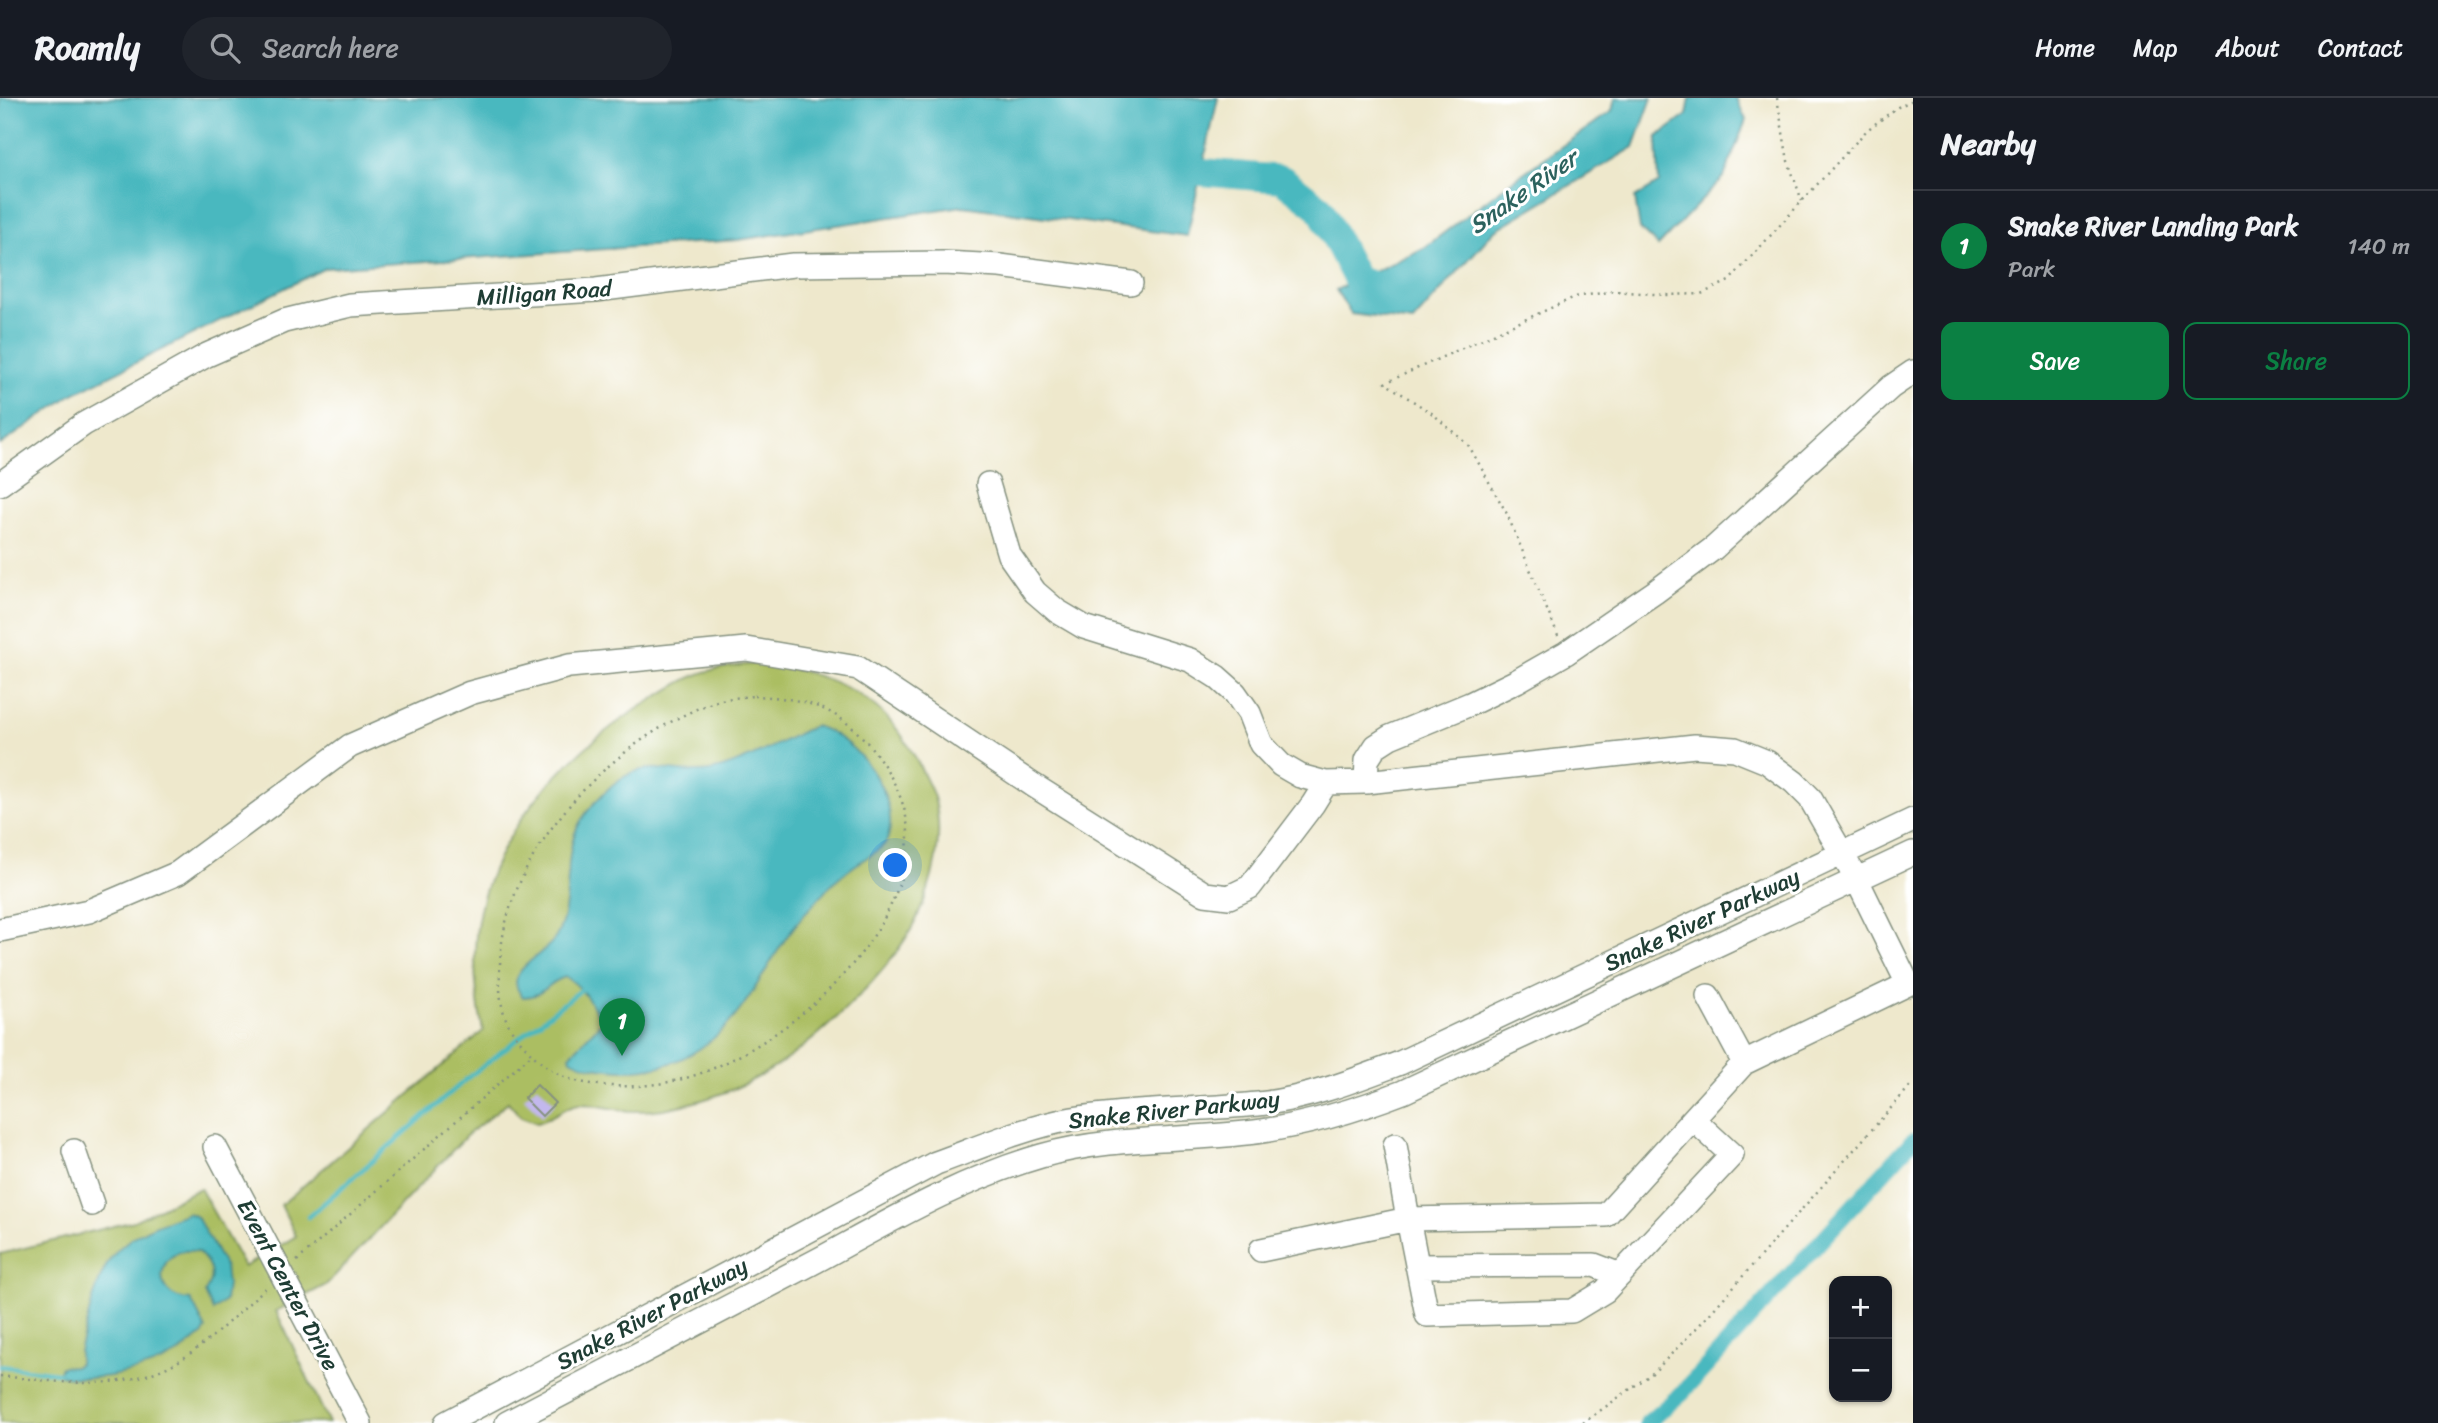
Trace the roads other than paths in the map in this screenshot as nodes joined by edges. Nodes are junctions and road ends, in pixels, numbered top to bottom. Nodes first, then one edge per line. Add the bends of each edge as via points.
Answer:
1 (1131, 284) dead end
2 (1913, 372) edge
3 (0, 484) edge
4 (988, 484) dead end
5 (1366, 782) junction
6 (1326, 783) junction
7 (1913, 820) edge
8 (1842, 853) junction
9 (1913, 853) edge
10 (1857, 880) junction
11 (0, 930) edge
12 (1708, 996) dead end
13 (1744, 1063) junction
14 (1693, 1119) junction
15 (1395, 1145) dead end
16 (215, 1147) dead end
17 (74, 1151) dead end
18 (92, 1204) dead end
19 (1408, 1219) junction
20 (1261, 1250) dead end
21 (1417, 1266) junction
22 (1620, 1275) junction
23 (360, 1423) edge
24 (446, 1423) edge
25 (507, 1423) edge

1 - 3 street, Milligan Road via 1000,266 793,265 596,290 350,305 284,321 207,355 84,424
2 - 5 street via 1714,548 1566,653 1376,746 1367,761
4 - 6 street via 1009,555 1035,592 1084,627 1190,660 1217,677 1235,693 1261,744 1281,765
5 - 6 street
5 - 8 street via 1695,746 1735,749 1767,762 1794,782 1810,798
6 - 11 street via 1250,887 1229,897 1205,894 858,667 746,649 569,666 470,693 350,746 178,873 89,911
7 - 8 street, Snake River Parkway
8 - 10 street
8 - 24 street, Snake River Parkway via 1401,1063 1355,1080 1259,1104 1136,1110 1069,1119 936,1163
9 - 10 street, Snake River Parkway
10 - 13 street via 1908,985
10 - 25 street, Snake River Parkway via 1403,1092 1353,1111 1253,1132 1126,1140 1080,1148 1041,1156 946,1192
12 - 13 street
13 - 14 street
14 - 19 street via 1606,1215
14 - 22 street via 1732,1155
15 - 19 street
16 - 23 street, Event Center Drive
17 - 18 street
19 - 20 street
19 - 21 street
21 - 22 street via 1594,1265
21 - 22 street via 1427,1315 1572,1311 1605,1292

